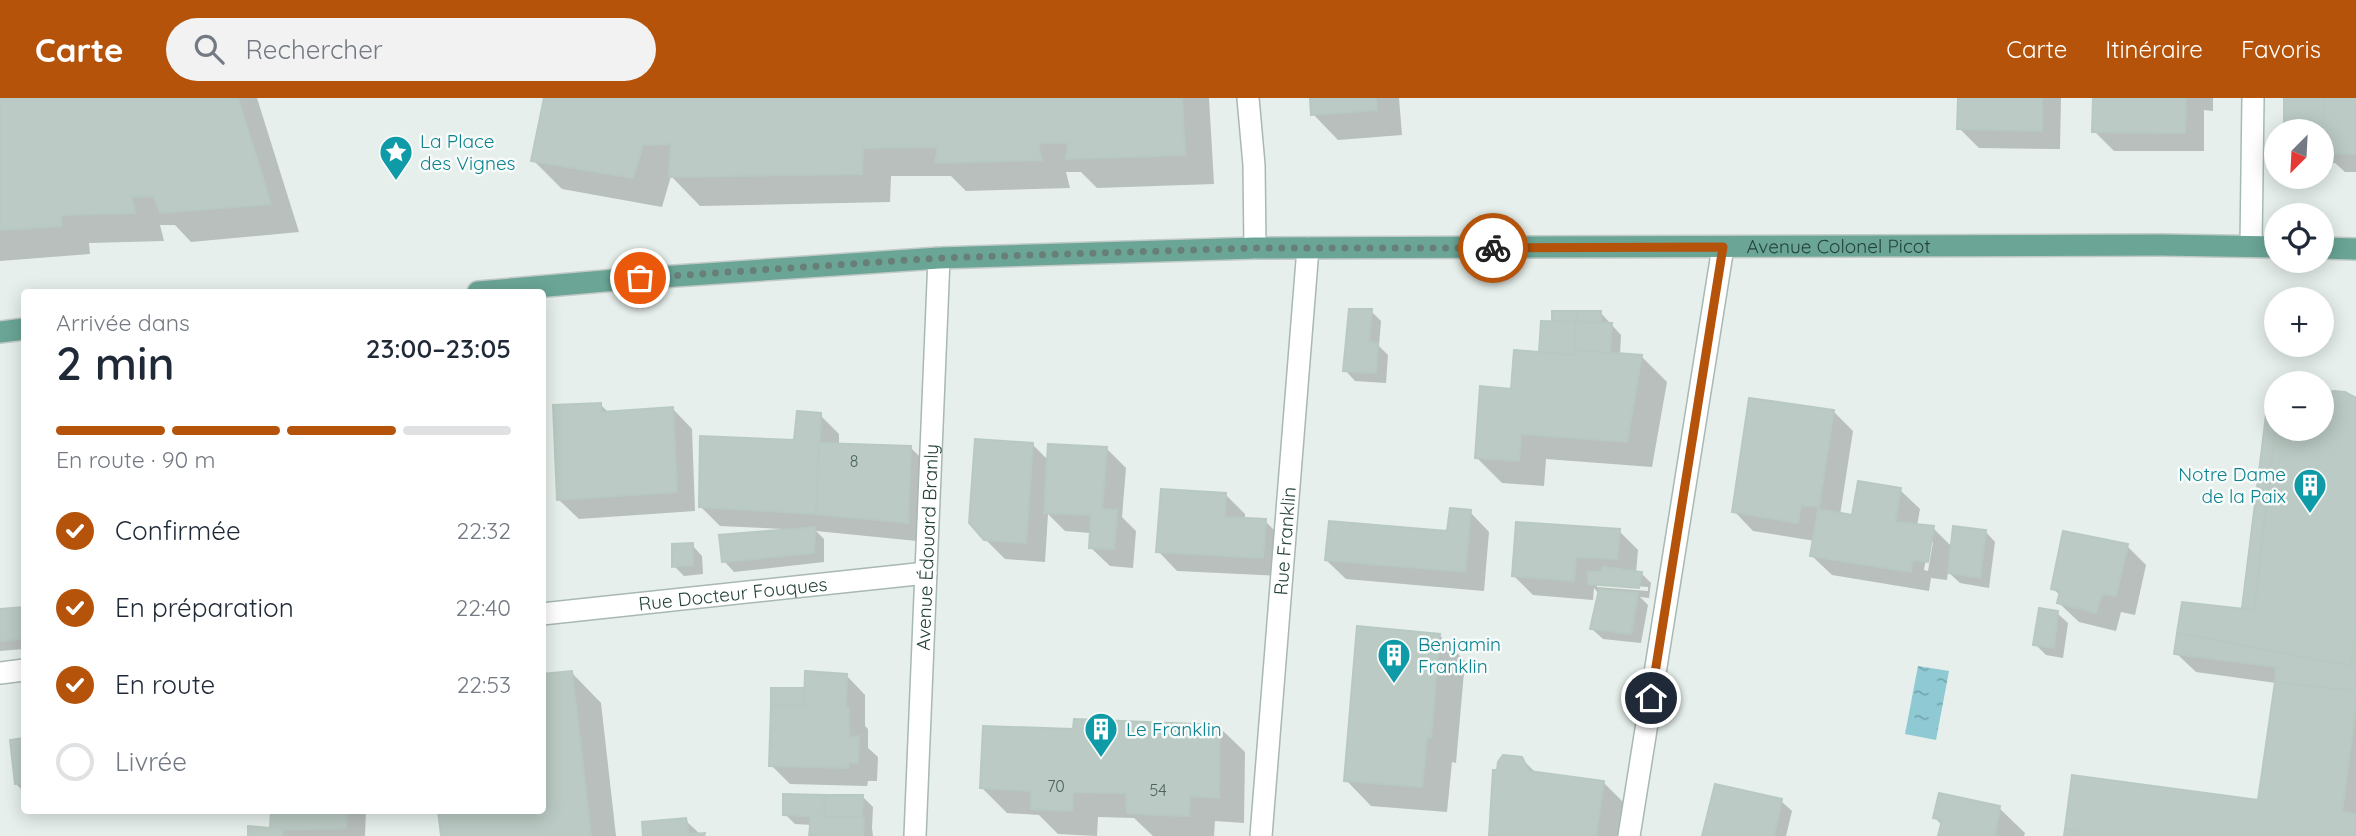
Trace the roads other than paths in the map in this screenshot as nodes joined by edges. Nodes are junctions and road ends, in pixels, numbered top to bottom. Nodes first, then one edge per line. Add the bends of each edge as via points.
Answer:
1 (1248, 98) edge
2 (2253, 98) edge
3 (2250, 246) junction
4 (1723, 247) junction
5 (2264, 247) edge
6 (1255, 248) junction
7 (1308, 248) junction
8 (2334, 248) edge
9 (2356, 249) edge
10 (939, 258) junction
11 (513, 289) edge
12 (21, 329) edge
13 (0, 332) edge
14 (926, 573) junction
15 (546, 614) edge
16 (21, 670) edge
17 (0, 673) edge
18 (915, 836) edge
19 (1261, 836) edge
20 (1629, 836) edge

1 - 6 street
2 - 3 street
3 - 4 main road, Avenue Colonel Picot
3 - 5 main road, Avenue Colonel Picot
4 - 7 main road, Avenue Colonel Picot
4 - 20 street
6 - 7 main road, Avenue Colonel Picot
6 - 10 main road, Avenue Colonel Picot
7 - 19 street, Rue Franklin
8 - 9 main road
10 - 11 main road, Avenue Colonel Picot
10 - 14 street, Avenue Édouard Branly
12 - 13 main road
14 - 15 street, Rue Docteur Fouques
14 - 18 street, Avenue Édouard Branly
16 - 17 street

